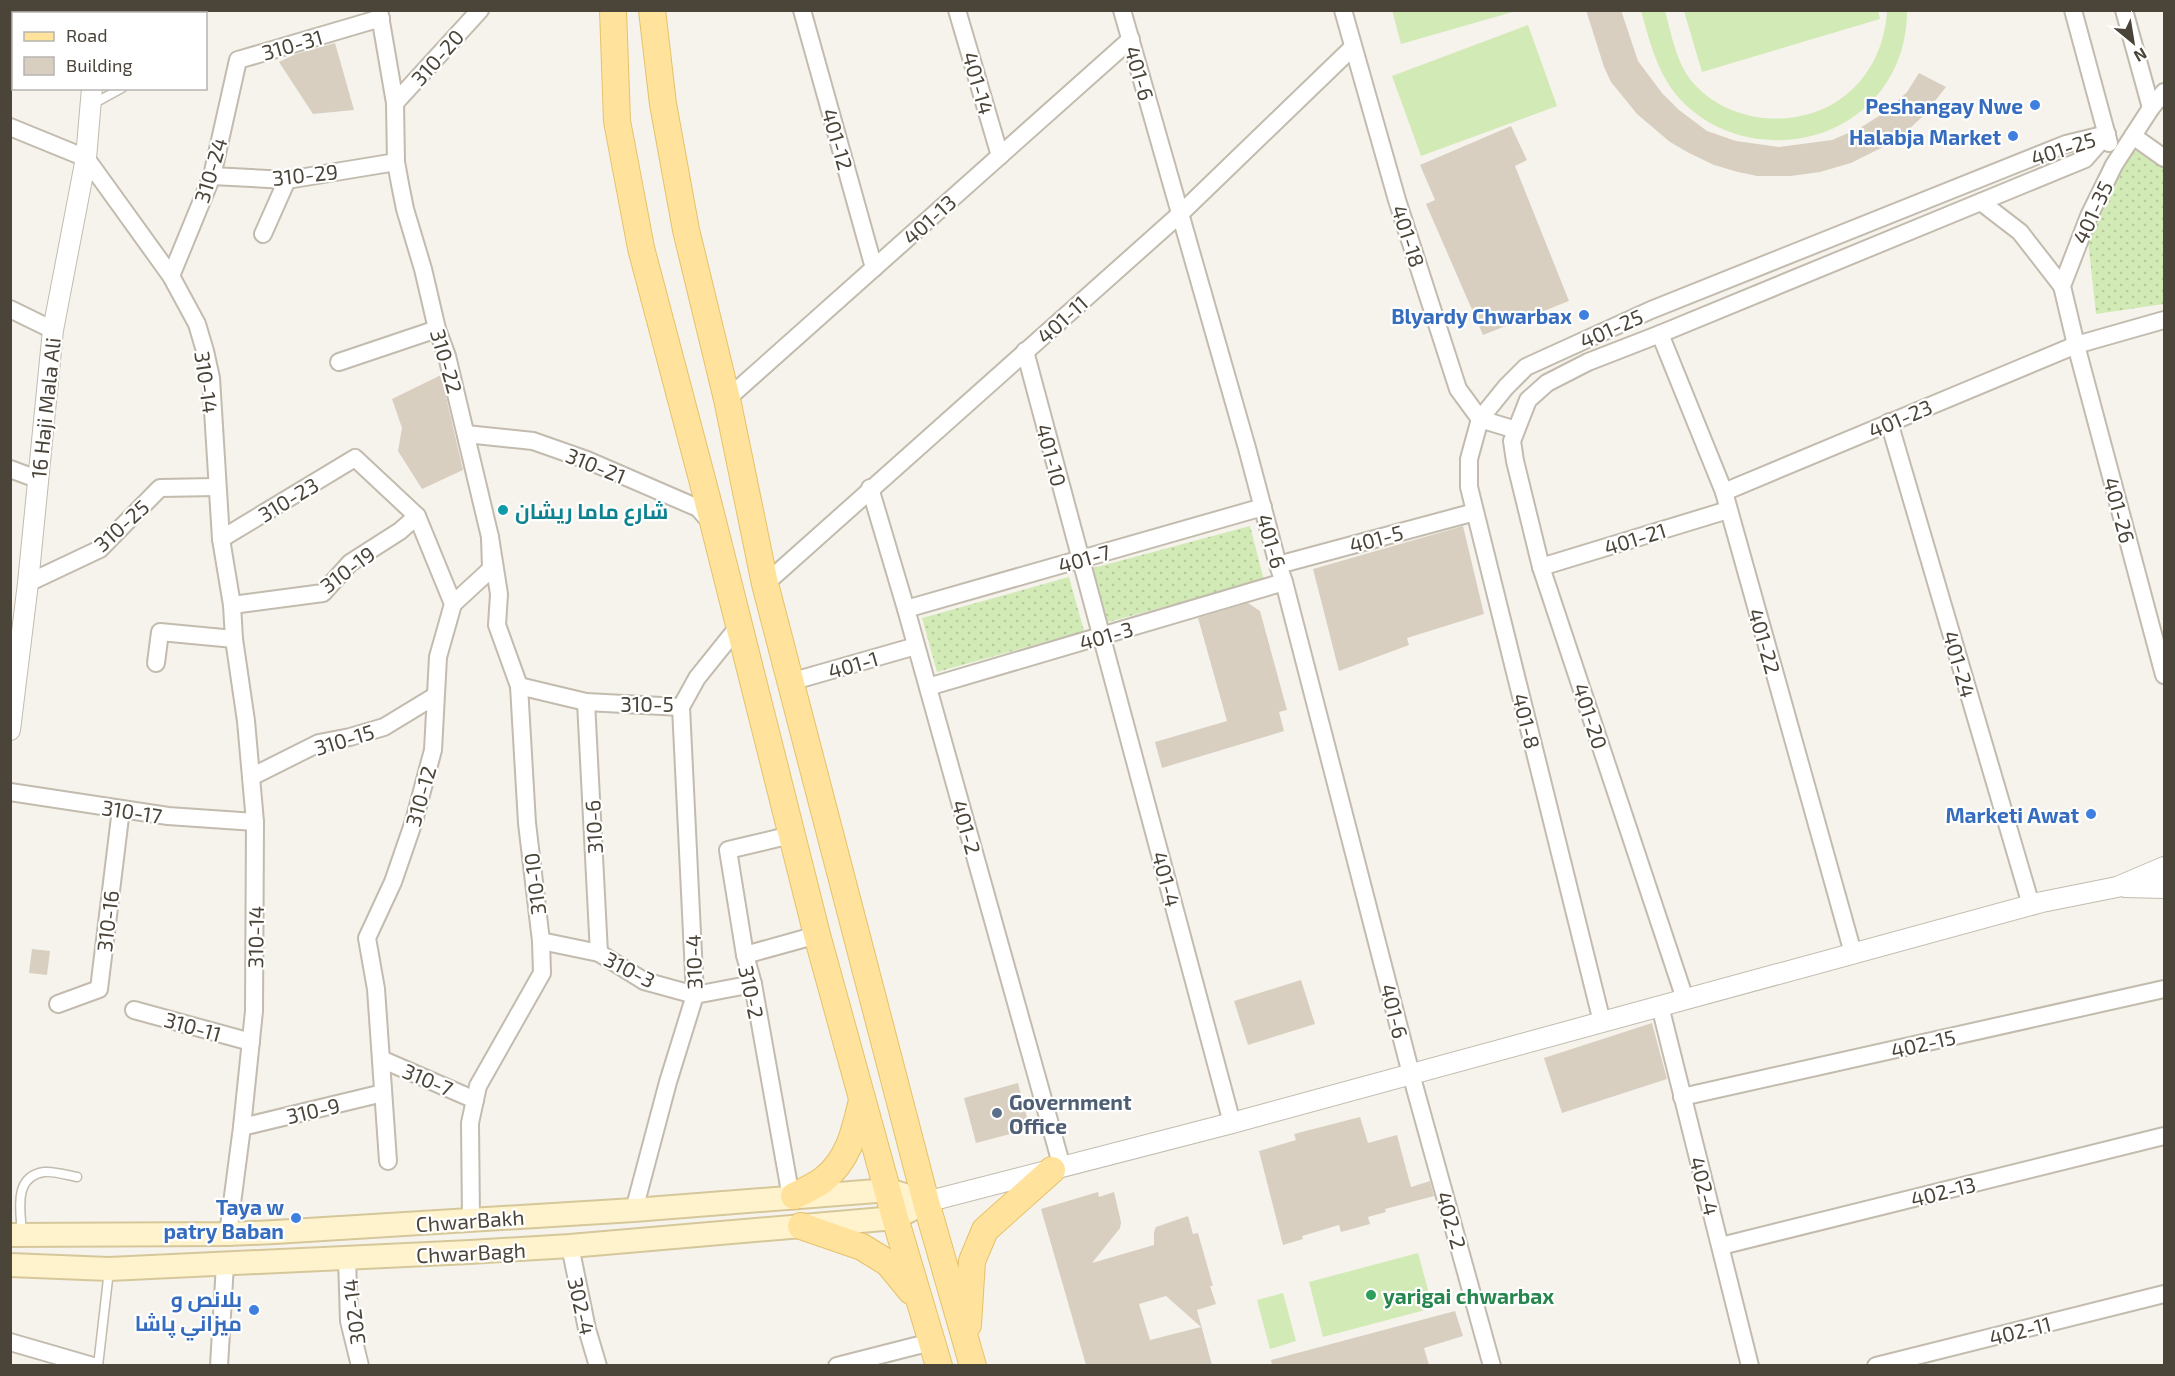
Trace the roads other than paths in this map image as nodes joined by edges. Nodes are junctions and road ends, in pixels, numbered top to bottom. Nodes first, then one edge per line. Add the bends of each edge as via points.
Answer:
1 (480, 10) edge
2 (613, 10) edge
3 (652, 10) edge
4 (802, 10) edge
5 (957, 10) edge
6 (1122, 10) edge
7 (1343, 10) edge
8 (2073, 10) edge
9 (2124, 10) edge
10 (380, 14) edge
11 (1131, 39) junction
12 (1353, 47) junction
13 (238, 60) joint
14 (115, 90) edge
15 (2164, 92) edge
16 (92, 97) edge
17 (394, 103) junction
18 (2151, 108) junction
19 (10, 127) edge
20 (2107, 134) junction
21 (2133, 136) junction
22 (1000, 156) junction
23 (86, 158) junction
24 (2164, 158) edge
25 (396, 162) junction
26 (2115, 165) junction
27 (212, 176) junction
28 (287, 180) junction
29 (1981, 202) junction
30 (1180, 214) junction
31 (263, 234) dead end
32 (874, 268) junction
33 (171, 276) junction
34 (2062, 286) junction
35 (10, 309) edge
36 (2164, 320) edge
37 (437, 329) junction
38 (52, 330) junction
39 (1660, 334) junction
40 (2076, 345) junction
41 (1025, 351) junction
42 (339, 362) dead end
43 (727, 399) junction
44 (1480, 419) junction
45 (1888, 422) junction
46 (1516, 430) junction
47 (466, 434) junction
48 (10, 469) edge
49 (37, 479) junction
50 (216, 487) junction
51 (870, 488) junction
52 (1724, 492) junction
53 (1263, 507) junction
54 (1728, 510) junction
55 (1475, 512) junction
56 (417, 516) junction
57 (713, 525) junction
58 (490, 537) junction
59 (221, 539) junction
60 (1080, 559) junction
61 (1278, 565) junction
62 (1541, 567) junction
63 (1284, 582) junction
64 (28, 583) junction
65 (765, 584) junction
66 (453, 604) junction
67 (232, 605) junction
68 (906, 609) junction
69 (738, 627) junction
70 (1101, 636) junction
71 (234, 639) junction
72 (916, 646) junction
73 (156, 663) dead end
74 (2164, 675) edge
75 (790, 682) junction
76 (519, 686) junction
77 (928, 687) junction
78 (435, 696) junction
79 (586, 702) junction
80 (681, 707) junction
81 (10, 730) edge
82 (251, 777) junction
83 (10, 792) edge
84 (121, 809) junction
85 (255, 822) junction
86 (791, 834) junction
87 (2164, 867) edge
88 (2116, 887) junction
89 (2164, 888) edge
90 (2031, 905) junction
91 (817, 935) junction
92 (541, 941) junction
93 (599, 953) junction
94 (1853, 953) junction
95 (744, 955) junction
96 (753, 984) junction
97 (2164, 989) edge
98 (695, 996) junction
99 (1685, 999) junction
100 (58, 1005) dead end
101 (1660, 1006) junction
102 (134, 1010) dead end
103 (1602, 1022) junction
104 (251, 1042) junction
105 (381, 1059) junction
106 (1411, 1074) junction
107 (383, 1093) junction
108 (862, 1097) junction
109 (1682, 1097) junction
110 (475, 1100) junction
111 (1232, 1123) junction
112 (242, 1127) junction
113 (2164, 1136) edge
114 (388, 1161) dead end
115 (1057, 1168) junction
116 (77, 1177) dead end
117 (889, 1190) junction
118 (793, 1197) junction
119 (926, 1203) junction
120 (634, 1210) junction
121 (895, 1218) junction
122 (471, 1219) junction
123 (801, 1226) junction
124 (228, 1234) junction
125 (16, 1235) edge
126 (570, 1246) junction
127 (1721, 1246) junction
128 (347, 1258) junction
129 (225, 1264) junction
130 (10, 1265) edge
131 (109, 1269) junction
132 (2164, 1294) edge
133 (920, 1304) junction
134 (10, 1342) edge
135 (935, 1354) edge
136 (970, 1354) edge
137 (93, 1365) edge
138 (98, 1365) edge
139 (219, 1365) edge
140 (360, 1365) edge
141 (598, 1365) edge
142 (837, 1365) edge
143 (1492, 1365) edge
144 (1750, 1365) edge
145 (1876, 1365) edge

1 - 17 street, 310-20
2 - 57 main road via 617,121 641,248
3 - 43 main road via 663,104 686,230
4 - 32 street, 401-12
5 - 22 street, 401-14
6 - 11 street, 401-6
7 - 12 street, 401-18
8 - 20 street
9 - 18 street
10 - 13 street, 310-31
10 - 17 street, 310-22
11 - 22 street, 401-13
11 - 30 street, 401-6
12 - 30 street, 401-11
12 - 44 street, 401-18 via 1458,389
13 - 27 street, 310-24
14 - 16 lane
15 - 18 street, 401-35
16 - 23 street, 16 Haji Mala Ali
17 - 25 street, 310-22
18 - 21 street, 401-35
19 - 23 street
20 - 26 street
20 - 29 street, 401-25 via 2085,159
20 - 44 street, 401-25 via 2066,144 1580,341 1526,367
21 - 24 street
21 - 26 street, 401-35
22 - 32 street, 401-13
23 - 33 street, 310-14
23 - 38 street, 16 Haji Mala Ali
25 - 28 street, 310-29
25 - 37 street, 310-22
26 - 34 street, 401-35 via 2089,216
27 - 28 street, 310-29
27 - 33 street, 310-24
28 - 31 street
29 - 34 street via 2020,232
29 - 39 street, 401-25
30 - 41 street, 401-11
30 - 53 street, 401-6
32 - 43 street, 401-13
33 - 50 street, 310-14 via 196,324 211,378
34 - 40 street
35 - 38 street
36 - 40 street, 401-23
37 - 42 street
37 - 47 street, 310-22
38 - 49 street, 16 Haji Mala Ali
39 - 46 street, 401-25 via 1547,383 1528,400
39 - 52 street, 401-22
40 - 45 street, 401-23
40 - 74 street, 401-26
41 - 51 street, 401-11
41 - 60 street, 401-10
43 - 65 main road
44 - 46 street
44 - 55 street, 401-8 via 1468,472
45 - 52 street, 401-23
45 - 90 street, 401-24
46 - 62 street, 401-20 via 1512,441 1515,461
47 - 57 street, 310-21 via 533,441 587,460 698,508
47 - 58 street, 310-22
48 - 49 street
49 - 64 street, 16 Haji Mala Ali
50 - 59 street, 310-14
50 - 64 street, 310-25 via 160,488 100,549
51 - 65 street, 401-11
51 - 68 street, 401-2
52 - 54 street, 401-22
53 - 60 street, 401-7
53 - 61 street, 401-6
54 - 62 street, 401-21
54 - 94 street, 401-22
55 - 61 street, 401-5
55 - 103 street, 401-8
56 - 59 street, 310-23 via 356,458
56 - 66 street
56 - 67 street, 310-19 via 350,563 323,593
57 - 69 main road
58 - 66 street, 310-22 via 491,569
58 - 76 street, 310-10 via 500,594 497,625
59 - 67 street, 310-14
60 - 68 street, 401-7
60 - 70 street, 401-10
61 - 63 street, 401-6
62 - 99 street, 401-20
63 - 70 street, 401-3
63 - 106 street, 401-6
64 - 81 street, 16 Haji Mala Ali
65 - 75 main road
66 - 78 street, 310-12 via 438,657
67 - 71 street, 310-14
68 - 72 street, 401-2
69 - 80 street, 310-5 via 697,678
69 - 86 main road
70 - 77 street, 401-3
70 - 111 street, 401-4
71 - 73 street via 160,632
71 - 82 street, 310-14
72 - 75 street, 401-1
72 - 77 street, 401-2
75 - 119 main road
76 - 79 street, 310-5
76 - 92 street, 310-10
77 - 115 street, 401-2
78 - 82 street, 310-15 via 384,727 319,743
78 - 105 street, 310-12 via 434,750 393,882 368,938
79 - 80 street, 310-5
79 - 93 street, 310-6
80 - 98 street, 310-4
82 - 85 street, 310-14
83 - 84 street, 310-17
84 - 85 street, 310-17
84 - 100 street, 310-16 via 99,988
85 - 104 street, 310-14 via 255,988
86 - 91 main road
86 - 95 street, 310-2 via 728,850
87 - 88 street
88 - 89 street
88 - 90 street
90 - 94 street
91 - 95 street
91 - 108 main road
92 - 93 street, 310-3
92 - 110 street, 310-10 via 542,973 478,1086
93 - 98 street, 310-3 via 644,981
94 - 99 street
95 - 96 street, 310-2
96 - 98 street, 310-3
96 - 118 street, 310-2
97 - 109 street, 402-15
98 - 120 street, 310-4
99 - 101 street
101 - 103 street
101 - 109 street, 402-4
102 - 104 street, 310-11
103 - 106 street
104 - 112 street, 310-14
105 - 107 street, 310-12
105 - 110 street, 310-7
106 - 111 street
106 - 143 street, 402-2
107 - 112 street, 310-9
107 - 114 street, 310-12
108 - 117 main road
108 - 118 main road via 853,1140 840,1164 823,1180
109 - 127 street, 402-4
110 - 122 street, 310-10 via 470,1123
111 - 115 street
112 - 124 street, 310-14
113 - 127 street, 402-13
115 - 119 street
115 - 136 main road via 985,1230 972,1261
116 - 125 lane via 44,1172 27,1179 20,1190
117 - 118 main road, ChwarBakh
117 - 119 main road, ChwarBakh
117 - 121 main road
118 - 120 main road, ChwarBakh
119 - 121 main road, ChwarBagh
119 - 136 main road
120 - 122 main road, ChwarBakh
121 - 123 main road, ChwarBagh
121 - 133 main road
122 - 124 main road, ChwarBakh
123 - 126 main road, ChwarBagh
123 - 133 main road via 862,1247 888,1263
124 - 125 main road, ChwarBakh
126 - 128 main road, ChwarBagh
126 - 141 street, 302-4
127 - 144 street, 402-4
128 - 129 main road, ChwarBagh
128 - 140 street, 302-14 via 350,1321
129 - 131 main road, ChwarBagh
129 - 139 street
130 - 131 main road, ChwarBagh
131 - 138 lane
132 - 145 street, 402-11
133 - 135 main road
134 - 137 street
135 - 142 street

